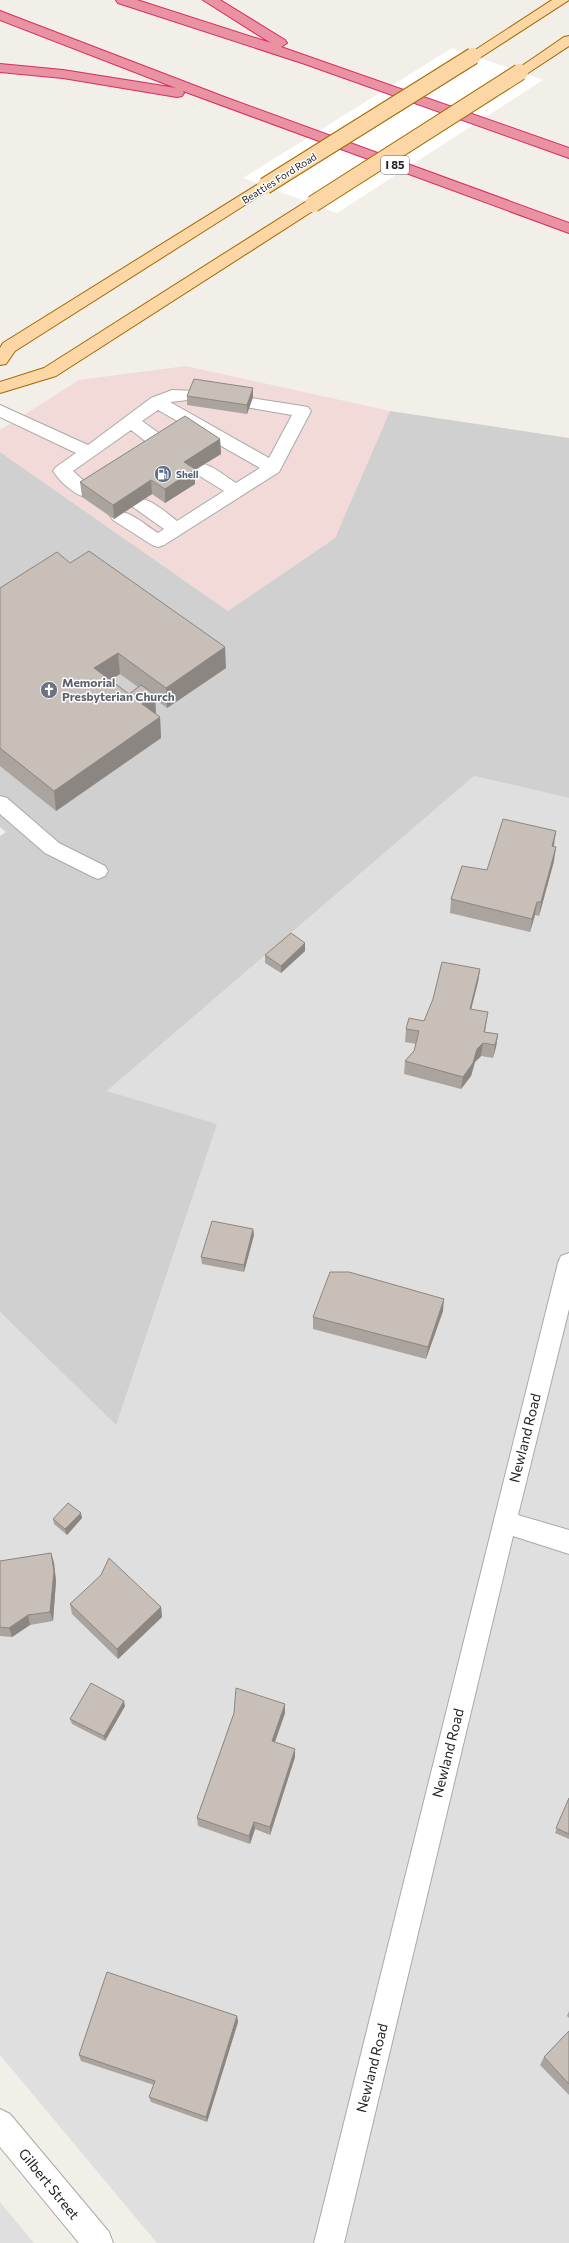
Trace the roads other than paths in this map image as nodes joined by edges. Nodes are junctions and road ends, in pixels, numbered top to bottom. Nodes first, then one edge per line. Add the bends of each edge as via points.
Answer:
1 (123, 0) edge
2 (210, 0) edge
3 (562, 0) edge
4 (0, 15) edge
5 (569, 40) edge
6 (310, 61) junction
7 (0, 68) edge
8 (222, 101) junction
9 (569, 153) edge
10 (569, 228) edge
11 (0, 360) edge
12 (0, 388) edge
13 (191, 395) edge
14 (157, 402) junction
15 (251, 403) edge
16 (0, 410) edge
17 (131, 422) junction
18 (164, 445) edge
19 (86, 459) junction
20 (199, 468) edge
21 (273, 468) junction
22 (236, 491) junction
23 (88, 493) edge
24 (139, 503) edge
25 (119, 516) edge
26 (177, 529) junction
27 (0, 802) edge
28 (98, 871) dead end
29 (569, 1263) edge
30 (504, 1522) junction
31 (569, 1542) edge
32 (0, 2124) edge
33 (98, 2243) edge
34 (329, 2243) edge

1 - 6 highway
2 - 6 highway
3 - 11 main road, Beatties Ford Road, bridge via 9,347
4 - 8 highway, I 85
5 - 12 main road, bridge via 50,372
6 - 9 highway
7 - 8 highway via 63,74
8 - 10 highway, I 85
13 - 14 street via 172,395
14 - 17 street
14 - 21 street
15 - 21 street via 302,411
16 - 19 street
17 - 18 street
17 - 19 street
19 - 23 street via 62,471
20 - 22 street
21 - 22 street
22 - 26 street
24 - 26 street
25 - 26 street via 158,541
27 - 28 street via 52,848
29 - 30 street, Newland Road
30 - 31 street
30 - 34 street, Newland Road
32 - 33 street, Gilbert Street

